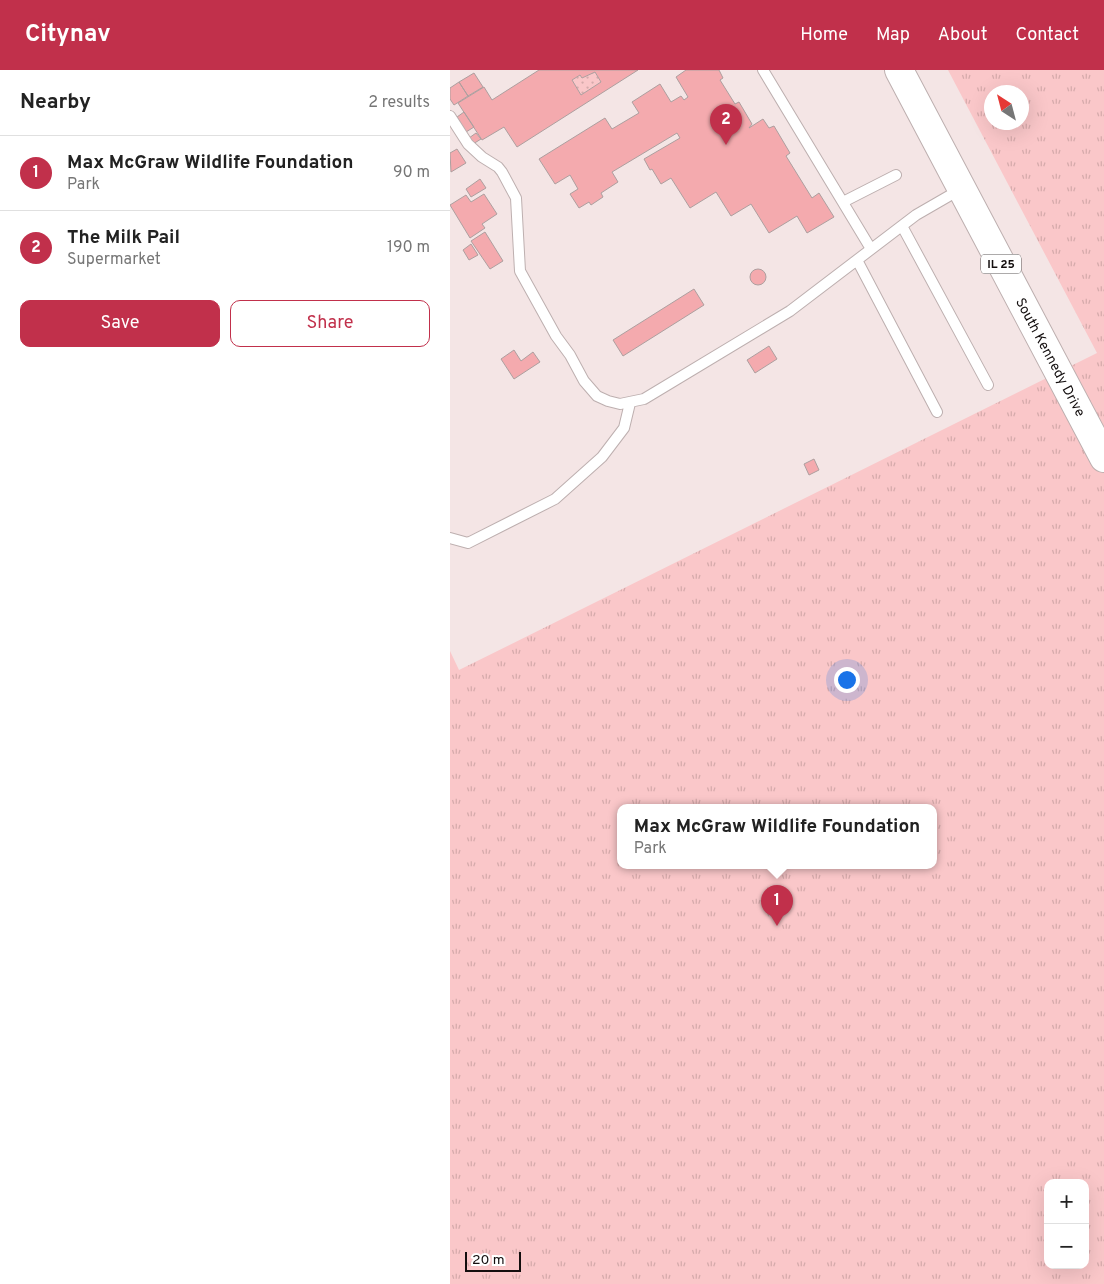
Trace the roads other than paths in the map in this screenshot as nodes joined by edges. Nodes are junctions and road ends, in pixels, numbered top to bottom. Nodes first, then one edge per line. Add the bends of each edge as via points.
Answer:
1 (763, 70) edge
2 (900, 70) edge
3 (450, 116) edge
4 (896, 175) dead end
5 (962, 189) junction
6 (843, 202) junction
7 (902, 226) junction
8 (871, 249) junction
9 (857, 260) junction
10 (988, 385) dead end
11 (630, 403) junction
12 (937, 412) dead end
13 (1104, 458) edge
14 (450, 538) edge

1 - 6 lane
2 - 5 main road, South Kennedy Drive / IL 25
3 - 11 lane via 468,144 498,167 516,198 520,271 584,381 597,396 620,404
4 - 6 lane
5 - 7 lane via 926,208
5 - 13 main road, South Kennedy Drive / IL 25
6 - 8 lane
7 - 8 lane
7 - 10 lane
8 - 9 lane
9 - 11 lane via 790,311 644,399
9 - 12 lane
11 - 14 lane via 624,428 602,457 555,499 468,543

